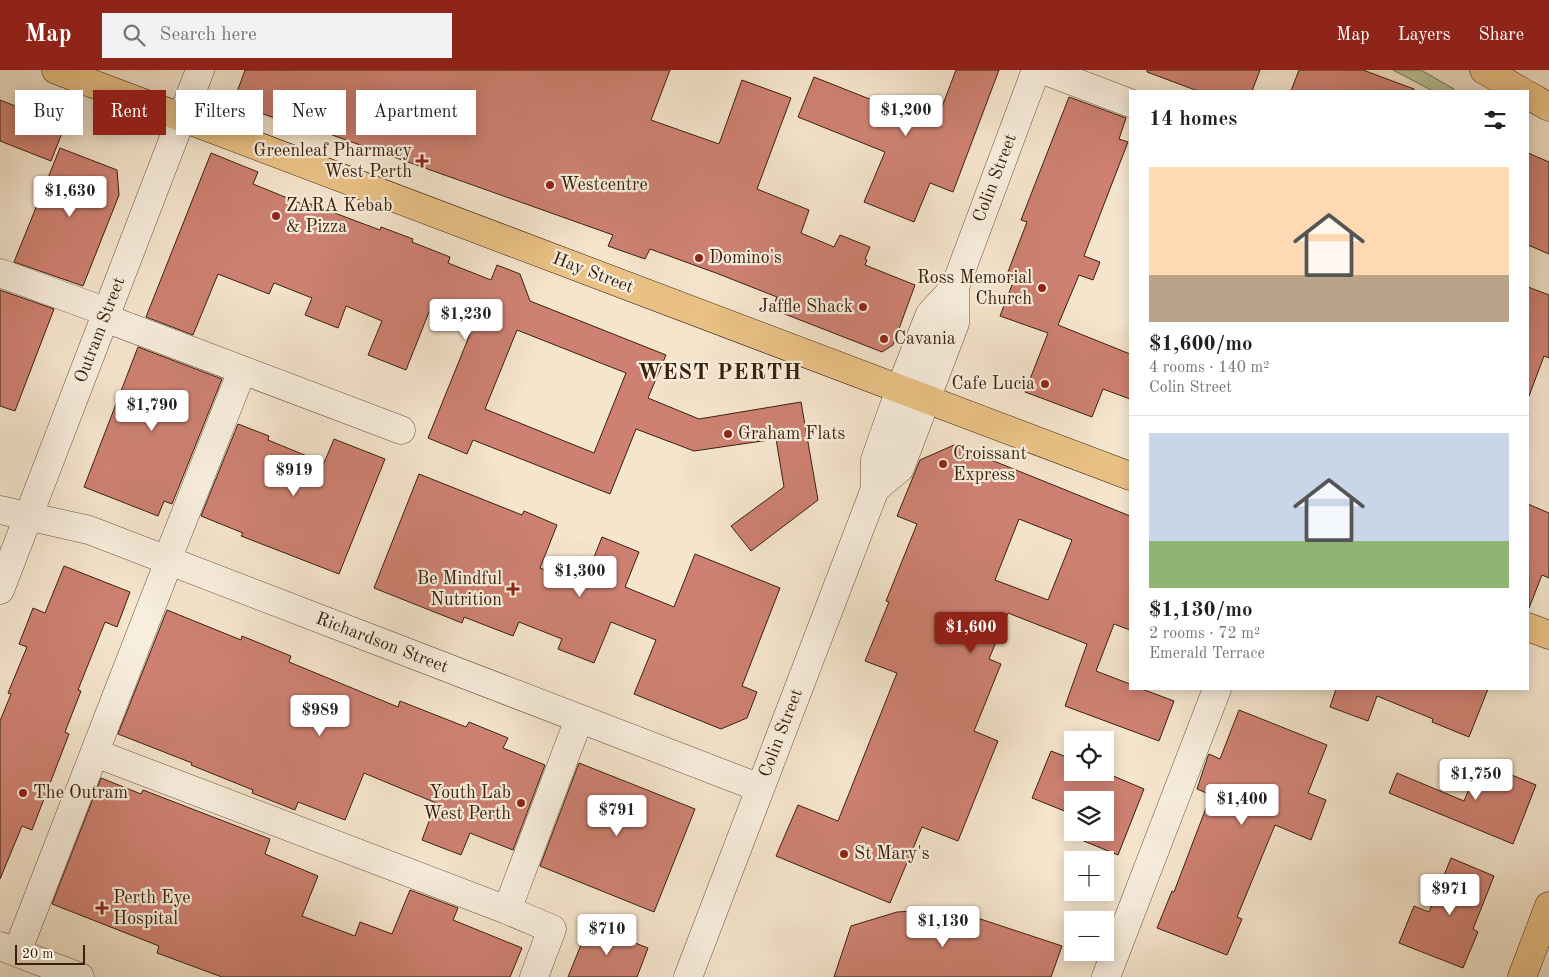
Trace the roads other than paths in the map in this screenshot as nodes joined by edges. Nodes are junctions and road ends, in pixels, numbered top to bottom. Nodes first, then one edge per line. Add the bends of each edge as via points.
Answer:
1 (56, 70) edge
2 (200, 70) edge
3 (1036, 70) edge
4 (1043, 70) edge
5 (1484, 70) edge
6 (192, 90) edge
7 (1519, 90) edge
8 (1529, 96) edge
9 (1129, 103) edge
10 (1549, 107) edge
11 (176, 116) edge
12 (176, 134) edge
13 (227, 135) edge
14 (0, 273) edge
15 (955, 287) junction
16 (106, 315) junction
17 (242, 371) junction
18 (900, 389) junction
19 (925, 399) junction
20 (401, 430) dead end
21 (1129, 476) edge
22 (875, 489) junction
23 (0, 510) edge
24 (28, 517) junction
25 (168, 561) junction
26 (0, 590) edge
27 (1529, 627) edge
28 (1549, 635) edge
29 (1217, 690) edge
30 (580, 719) junction
31 (95, 753) junction
32 (760, 788) junction
33 (1549, 906) edge
34 (507, 910) junction
35 (8, 949) edge
36 (80, 977) edge
37 (534, 977) edge
38 (688, 977) edge
39 (1106, 977) edge
40 (1522, 977) edge

1 - 11 main road, Hay Street
2 - 6 street, Outram Street
3 - 15 street, Colin Street
4 - 9 street
5 - 7 main road
8 - 10 main road
12 - 16 street, Outram Street
13 - 18 main road, Hay Street
14 - 16 street
15 - 18 street, Colin Street via 930,314
15 - 19 street, Colin Street via 955,323
16 - 17 street
16 - 24 street, Outram Street
17 - 20 street
17 - 25 street
18 - 19 main road, Hay Street
18 - 22 street, Colin Street via 875,460
19 - 21 main road, Hay Street
19 - 22 street, Colin Street via 900,468
22 - 32 street, Colin Street
23 - 24 street, Richardson Street
24 - 25 street, Richardson Street via 89,530
24 - 26 street, Outram Street
25 - 30 street, Richardson Street
25 - 31 street
27 - 28 main road
29 - 39 street
30 - 32 street, Richardson Street
30 - 34 street
31 - 34 street
31 - 35 street
32 - 38 street, Colin Street
33 - 40 main road
34 - 37 street via 552,929
35 - 36 street

